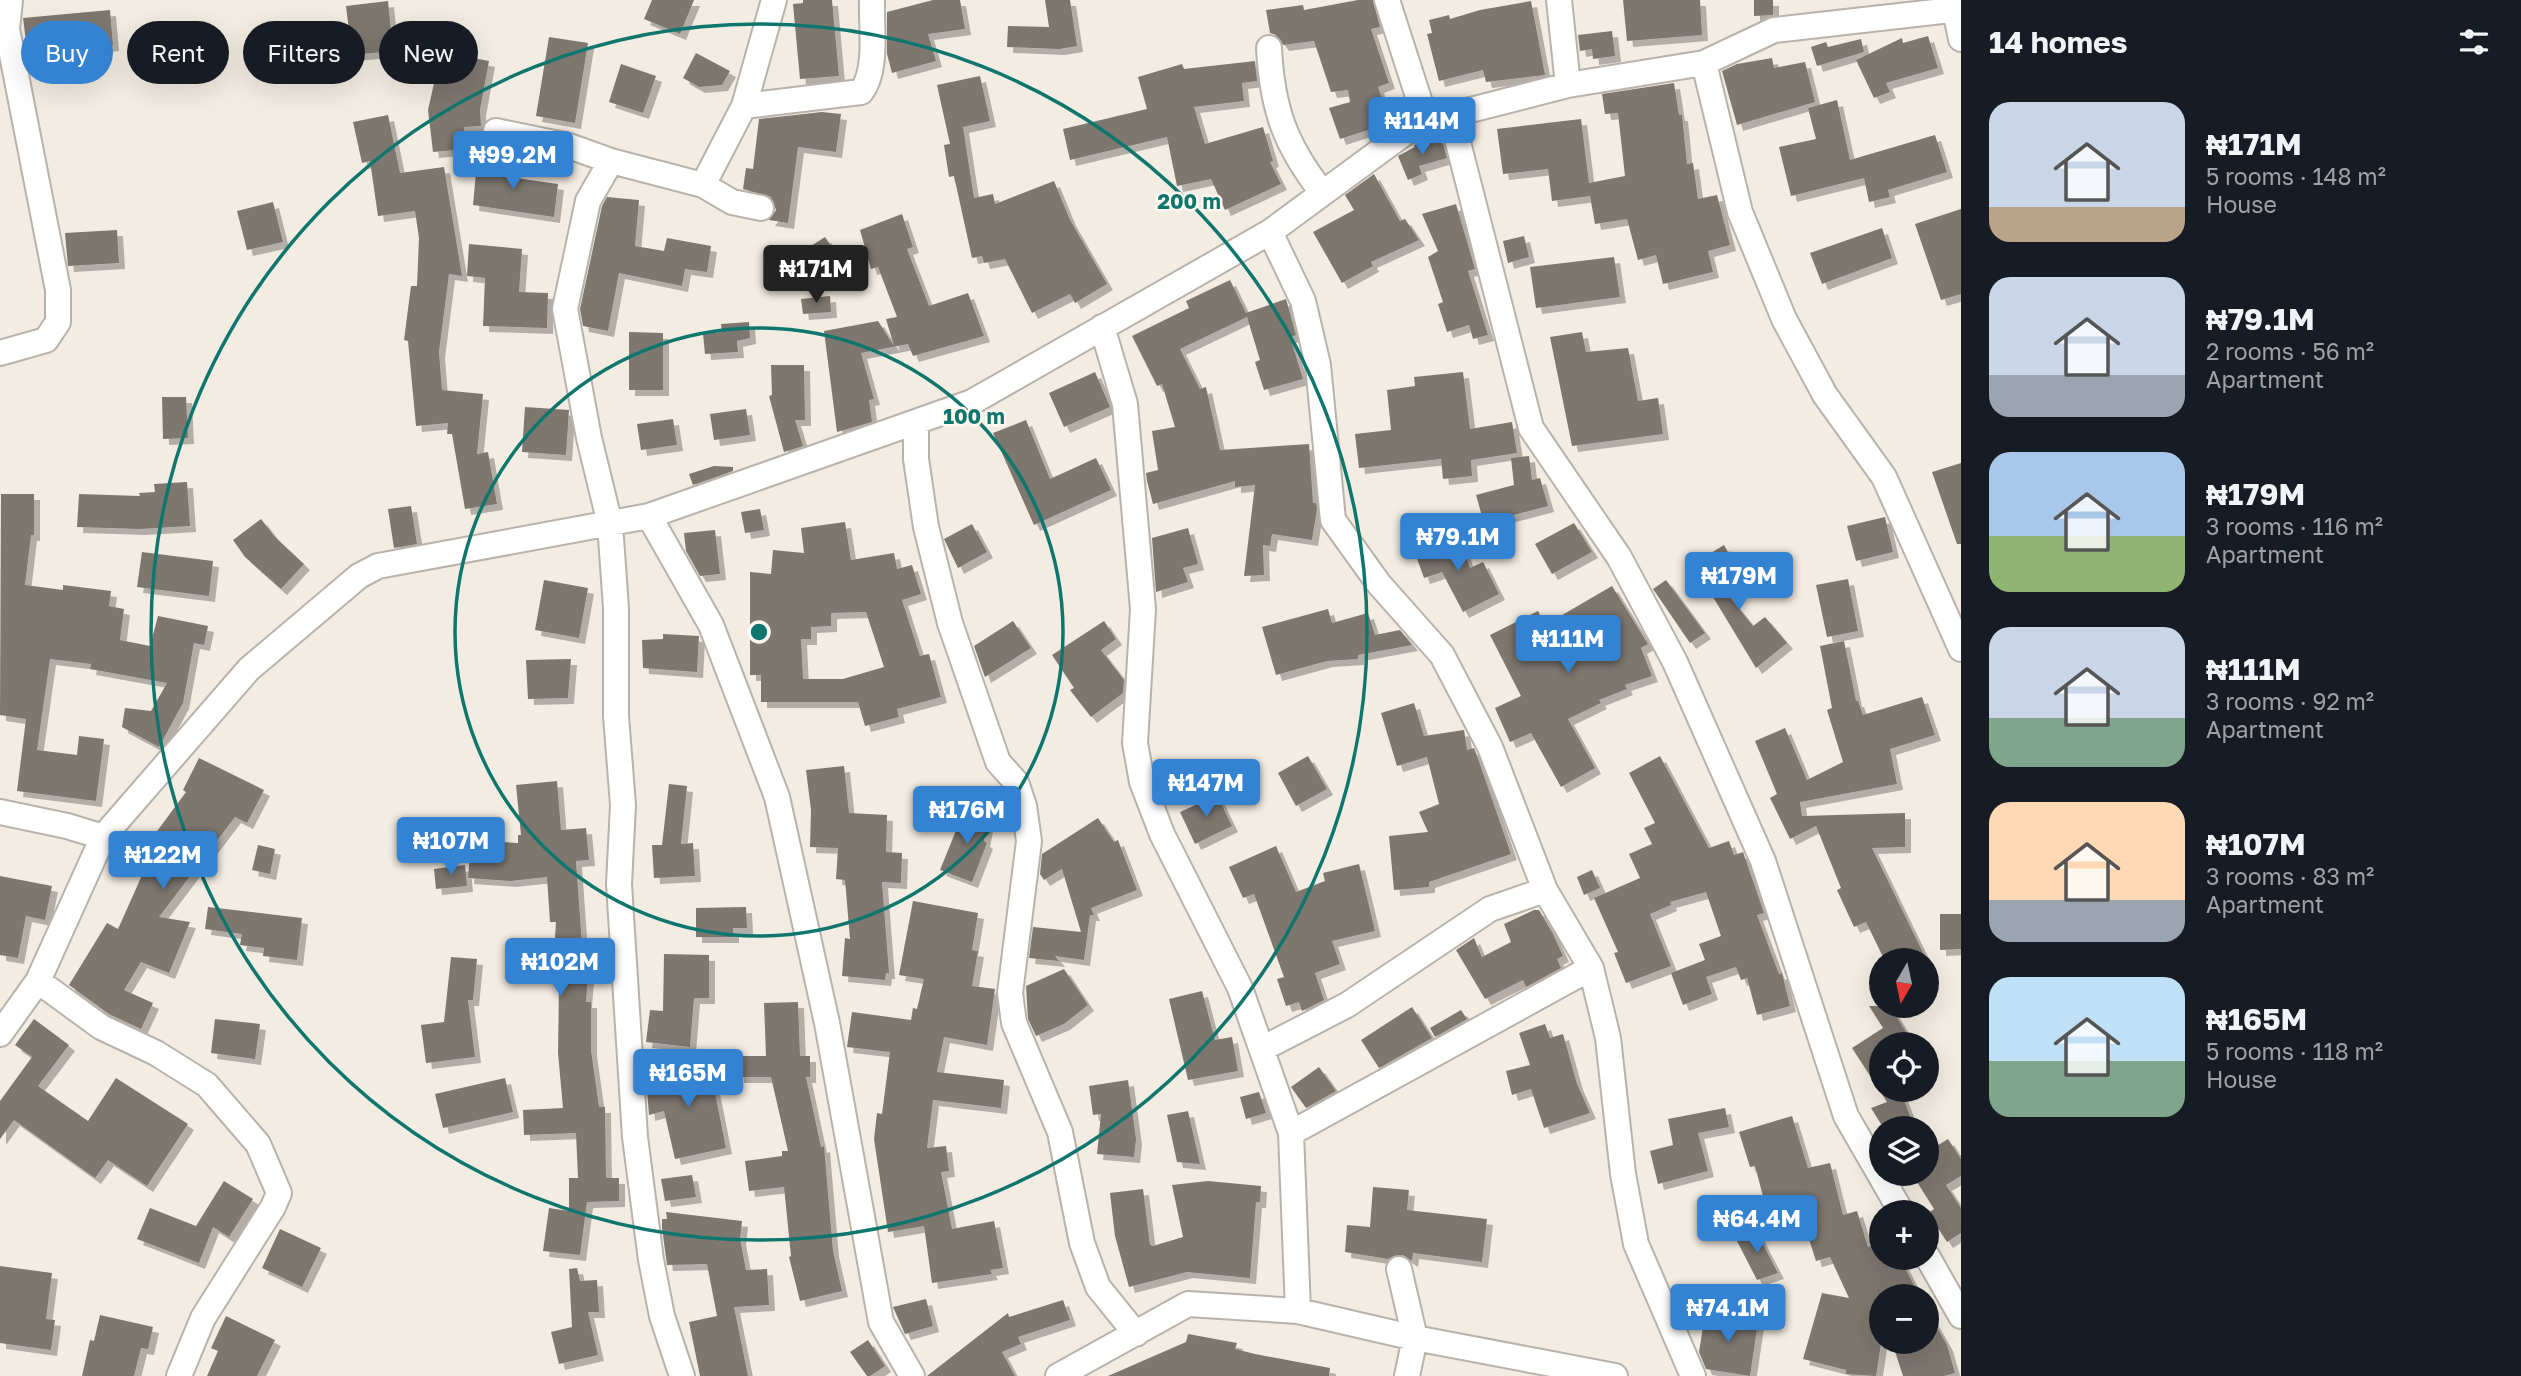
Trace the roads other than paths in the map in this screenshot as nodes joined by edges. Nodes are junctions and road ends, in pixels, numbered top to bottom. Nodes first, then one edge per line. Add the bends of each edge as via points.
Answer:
1 (10, 0) edge
2 (774, 0) edge
3 (872, 0) edge
4 (1387, 0) edge
5 (1559, 0) edge
6 (1958, 10) edge
7 (1961, 39) edge
8 (1269, 48) dead end
9 (1704, 62) junction
10 (1568, 85) junction
11 (744, 106) junction
12 (1451, 115) junction
13 (1426, 118) junction
14 (496, 131) dead end
15 (611, 161) junction
16 (703, 185) junction
17 (1322, 192) junction
18 (761, 208) dead end
19 (1270, 232) junction
20 (1102, 327) junction
21 (0, 353) edge
22 (916, 424) junction
23 (649, 516) junction
24 (610, 524) junction
25 (1961, 649) edge
26 (0, 812) edge
27 (103, 837) junction
28 (1545, 890) junction
29 (1591, 968) junction
30 (38, 981) junction
31 (0, 1034) edge
32 (1262, 1049) junction
33 (1291, 1133) junction
34 (1894, 1200) edge
35 (1399, 1269) dead end
36 (1935, 1270) edge
37 (1298, 1311) junction
38 (1961, 1316) edge
39 (1136, 1334) junction
40 (1415, 1338) junction
41 (179, 1376) edge
42 (682, 1376) edge
43 (912, 1376) edge
44 (1058, 1376) edge
45 (1408, 1376) edge
46 (1615, 1376) edge
47 (1693, 1376) edge

1 - 21 street via 7,29 58,290 58,322 46,340
2 - 11 street
3 - 11 street via 870,71 860,92
4 - 13 street
5 - 10 street
6 - 7 street
6 - 9 street via 1774,30
8 - 17 street via 1278,119 1301,164
9 - 10 street
9 - 25 street via 1740,212 1784,319 1825,395 1884,477
10 - 12 street
11 - 16 street
12 - 13 street
12 - 34 street via 1531,428 1619,557 1675,662 1763,861 1846,1116
13 - 17 street
14 - 15 street via 569,146
15 - 16 street
15 - 24 street via 588,201 565,309
16 - 18 street via 732,202
17 - 19 street
19 - 20 street
19 - 28 street via 1303,301 1318,365 1333,520 1379,584 1442,655 1490,747
20 - 22 street via 972,402
20 - 32 street via 1125,404 1143,609 1135,743 1142,782 1162,834 1240,988
22 - 23 street
22 - 39 street via 926,527 950,623 998,762 1016,782 1024,806 1029,841 1010,993 1014,1023 1060,1132 1082,1243 1098,1287
23 - 24 street
23 - 43 street via 710,625 777,797 829,1036 881,1322
24 - 27 street via 378,566 359,576 249,669
24 - 42 street via 622,805 619,884 635,1137 662,1316
26 - 27 street
27 - 30 street
28 - 29 street
28 - 32 street via 1490,909 1347,1005
29 - 33 street
29 - 47 street via 1608,1038 1636,1244
30 - 31 street
30 - 41 street via 101,1027 156,1053 207,1085 258,1144 274,1178 279,1194 273,1207 204,1318
32 - 33 street
33 - 37 street
35 - 40 street
36 - 38 street
37 - 39 street via 1188,1304
37 - 40 street
39 - 44 street
40 - 45 street
40 - 46 street

